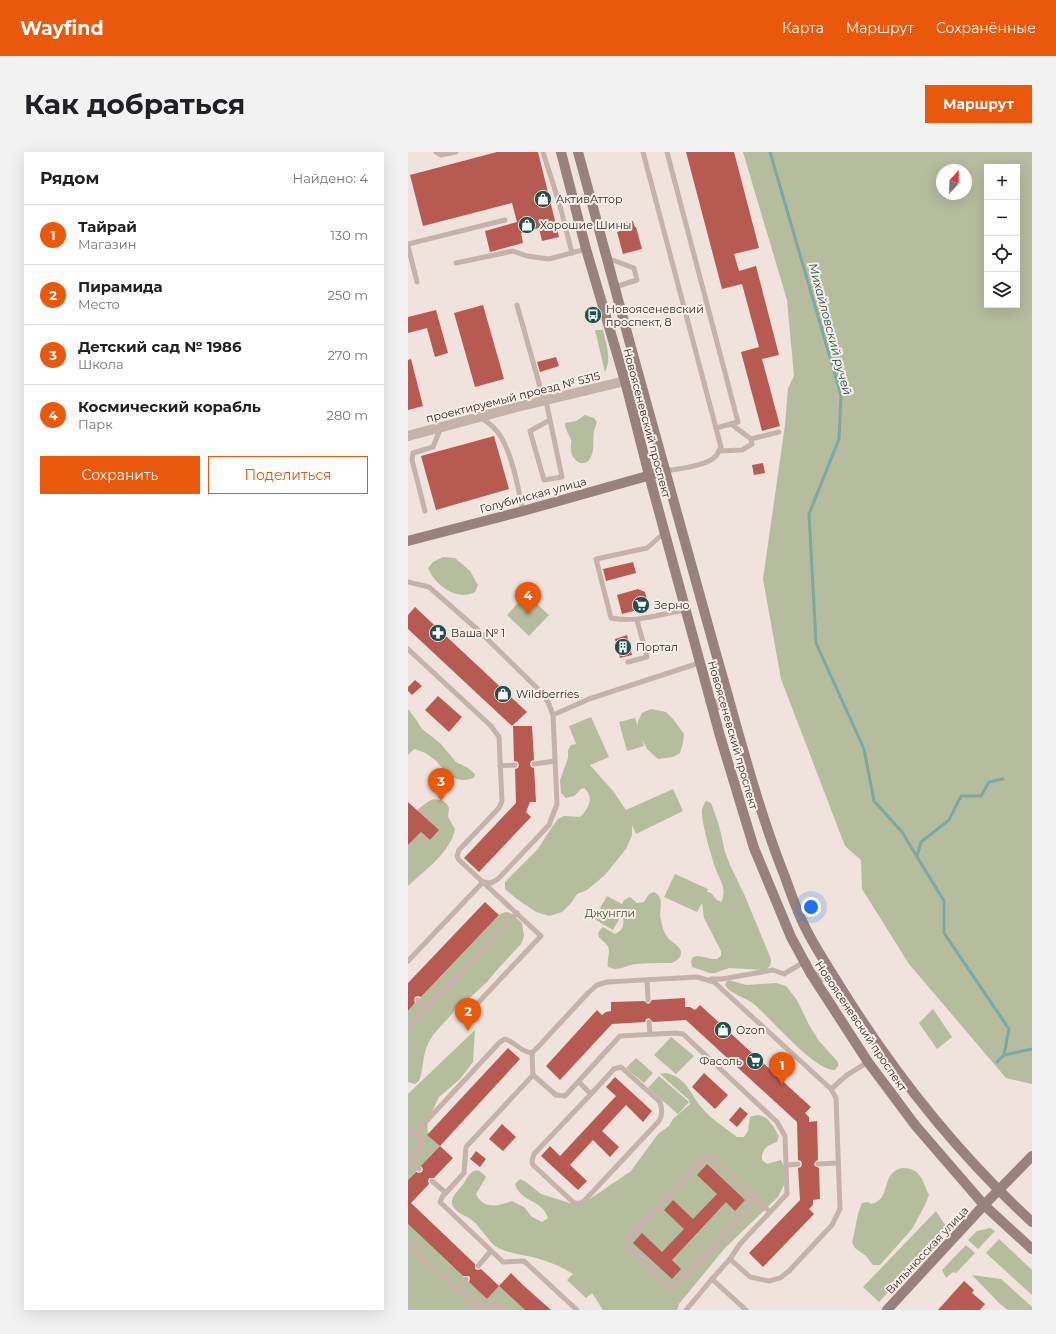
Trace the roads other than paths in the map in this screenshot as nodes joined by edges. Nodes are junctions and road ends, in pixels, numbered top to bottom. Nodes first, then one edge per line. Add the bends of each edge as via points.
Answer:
1 (436, 152) edge
2 (456, 152) edge
3 (543, 152) edge
4 (560, 152) edge
5 (578, 152) edge
6 (643, 152) edge
7 (667, 152) edge
8 (505, 220) dead end
9 (408, 245) edge
10 (586, 249) junction
11 (572, 253) junction
12 (607, 258) junction
13 (456, 263) dead end
14 (417, 282) dead end
15 (615, 287) junction
16 (517, 305) dead end
17 (624, 381) junction
18 (545, 401) junction
19 (479, 417) junction
20 (550, 420) junction
21 (731, 424) junction
22 (442, 427) junction
23 (716, 428) junction
24 (779, 432) dead end
25 (408, 436) edge
26 (751, 439) junction
27 (719, 451) junction
28 (664, 471) junction
29 (649, 476) junction
30 (425, 510) dead end
31 (523, 511) junction
32 (664, 533) junction
33 (408, 541) edge
34 (408, 582) edge
35 (686, 610) junction
36 (637, 620) junction
37 (408, 649) edge
38 (628, 662) dead end
39 (699, 663) junction
40 (728, 695) junction
41 (710, 701) junction
42 (553, 715) junction
43 (555, 761) junction
44 (534, 764) dead end
45 (515, 765) dead end
46 (500, 766) junction
47 (483, 882) junction
48 (517, 914) junction
49 (408, 961) edge
50 (804, 962) junction
51 (827, 965) junction
52 (811, 974) junction
53 (706, 978) junction
54 (647, 980) junction
55 (837, 982) junction
56 (822, 991) junction
57 (418, 1000) dead end
58 (648, 1000) dead end
59 (474, 1007) dead end
60 (427, 1008) junction
61 (649, 1022) dead end
62 (408, 1028) edge
63 (650, 1034) junction
64 (532, 1053) junction
65 (868, 1062) junction
66 (533, 1075) junction
67 (578, 1082) junction
68 (831, 1089) junction
69 (591, 1094) junction
70 (408, 1129) edge
71 (420, 1140) junction
72 (1032, 1156) edge
73 (408, 1159) edge
74 (838, 1163) junction
75 (798, 1164) dead end
76 (818, 1164) dead end
77 (787, 1165) junction
78 (419, 1169) dead end
79 (432, 1181) dead end
80 (998, 1191) junction
81 (446, 1193) junction
82 (757, 1199) junction
83 (984, 1205) junction
84 (770, 1212) junction
85 (1032, 1222) edge
86 (408, 1244) edge
87 (1032, 1250) edge
88 (491, 1251) junction
89 (730, 1258) junction
90 (478, 1266) dead end
91 (466, 1278) dead end
92 (712, 1279) junction
93 (456, 1289) junction
94 (505, 1310) edge
95 (577, 1310) edge
96 (686, 1310) edge
97 (746, 1310) edge
98 (887, 1310) edge

1 - 2 lane via 441,155
3 - 11 lane
4 - 10 main road, Новоясеневский проспект
5 - 12 main road, Новоясеневский проспект
6 - 23 lane
7 - 21 lane via 738,422
8 - 9 lane
9 - 14 lane
10 - 11 lane
10 - 17 main road, Новоясеневский проспект
11 - 13 lane via 549,259 513,251
12 - 15 main road, Новоясеневский проспект
12 - 15 lane via 634,268 637,280
15 - 28 main road, Новоясеневский проспект
16 - 18 lane
17 - 18 street, проектируемый проезд № 5315
17 - 29 main road, Новоясеневский проспект
18 - 19 street, проектируемый проезд № 5315
18 - 20 lane
19 - 22 street, проектируемый проезд № 5315
19 - 31 lane via 493,427 502,440 513,467
20 - 20 lane via 562,476 544,480 530,431
21 - 23 lane
21 - 26 lane
22 - 25 street, проектируемый проезд № 5315
22 - 30 lane via 433,447 413,453 412,460
23 - 27 lane via 721,447
24 - 26 lane
26 - 27 lane via 752,444 742,450
27 - 28 lane via 708,462
28 - 29 main road, Голубинская улица
28 - 40 main road, Новоясеневский проспект
29 - 31 main road, Голубинская улица
29 - 32 main road, Новоясеневский проспект
31 - 33 main road, Голубинская улица
32 - 35 main road, Новоясеневский проспект
32 - 36 lane via 647,548 596,559 611,618
34 - 42 lane via 430,587 478,629 537,688 548,702
35 - 36 lane
35 - 39 main road, Новоясеневский проспект
36 - 38 lane via 647,658
37 - 46 lane via 496,732 499,737
39 - 41 main road, Новоясеневский проспект
39 - 42 lane via 589,699
40 - 41 street via 722,705
40 - 51 main road, Новоясеневский проспект via 772,844 804,926
41 - 50 main road, Новоясеневский проспект via 754,848 790,937
42 - 43 lane
43 - 44 lane
43 - 47 lane via 557,804 549,825 498,879 491,883
45 - 46 lane
46 - 47 lane via 500,808 459,850 457,856
47 - 48 lane
47 - 49 lane
48 - 59 lane via 541,936
48 - 60 lane
50 - 52 main road, Новоясеневский проспект
50 - 53 lane via 784,974 773,970 722,980
51 - 52 street via 824,976 818,978
51 - 55 main road, Новоясеневский проспект
52 - 56 main road, Новоясеневский проспект
53 - 54 lane
53 - 68 lane via 714,982
54 - 58 lane
54 - 64 lane via 597,985
55 - 56 street via 825,980
55 - 80 main road, Новоясеневский проспект via 890,1062 930,1114
56 - 65 main road, Новоясеневский проспект
57 - 60 lane
60 - 62 lane
61 - 63 lane
63 - 67 lane via 620,1036
63 - 77 lane via 683,1034 777,1122 786,1136
64 - 66 lane
64 - 71 lane via 524,1052 506,1039 500,1042 420,1128
65 - 68 lane
65 - 83 main road, Новоясеневский проспект via 915,1125
66 - 67 lane via 556,1095 565,1096
66 - 81 lane via 466,1147 464,1173
67 - 69 lane
68 - 74 lane via 836,1098
69 - 69 lane via 614,1069 621,1067 660,1102 662,1115 585,1200 577,1204 533,1165 532,1161 534,1154
70 - 71 lane
71 - 73 lane via 420,1146
72 - 80 main road, Вильнюсская улица
73 - 78 lane
74 - 76 lane
74 - 89 lane via 840,1209 837,1217 789,1271 780,1278 760,1280 750,1277
75 - 77 lane
77 - 84 lane via 787,1194
79 - 81 lane
80 - 83 main road, Вильнюсская улица
80 - 85 main road, Новоясеневский проспект
81 - 88 lane via 440,1202 443,1206
82 - 82 lane via 714,1159 704,1159 625,1245 667,1285 674,1287
82 - 84 lane
83 - 87 main road, Новоясеневский проспект
83 - 98 main road, Вильнюсская улица
84 - 89 lane
86 - 93 lane
88 - 90 lane
88 - 95 lane via 503,1262 524,1261
89 - 92 lane
91 - 93 lane
92 - 96 lane
92 - 97 lane
93 - 94 lane via 474,1305 501,1307

